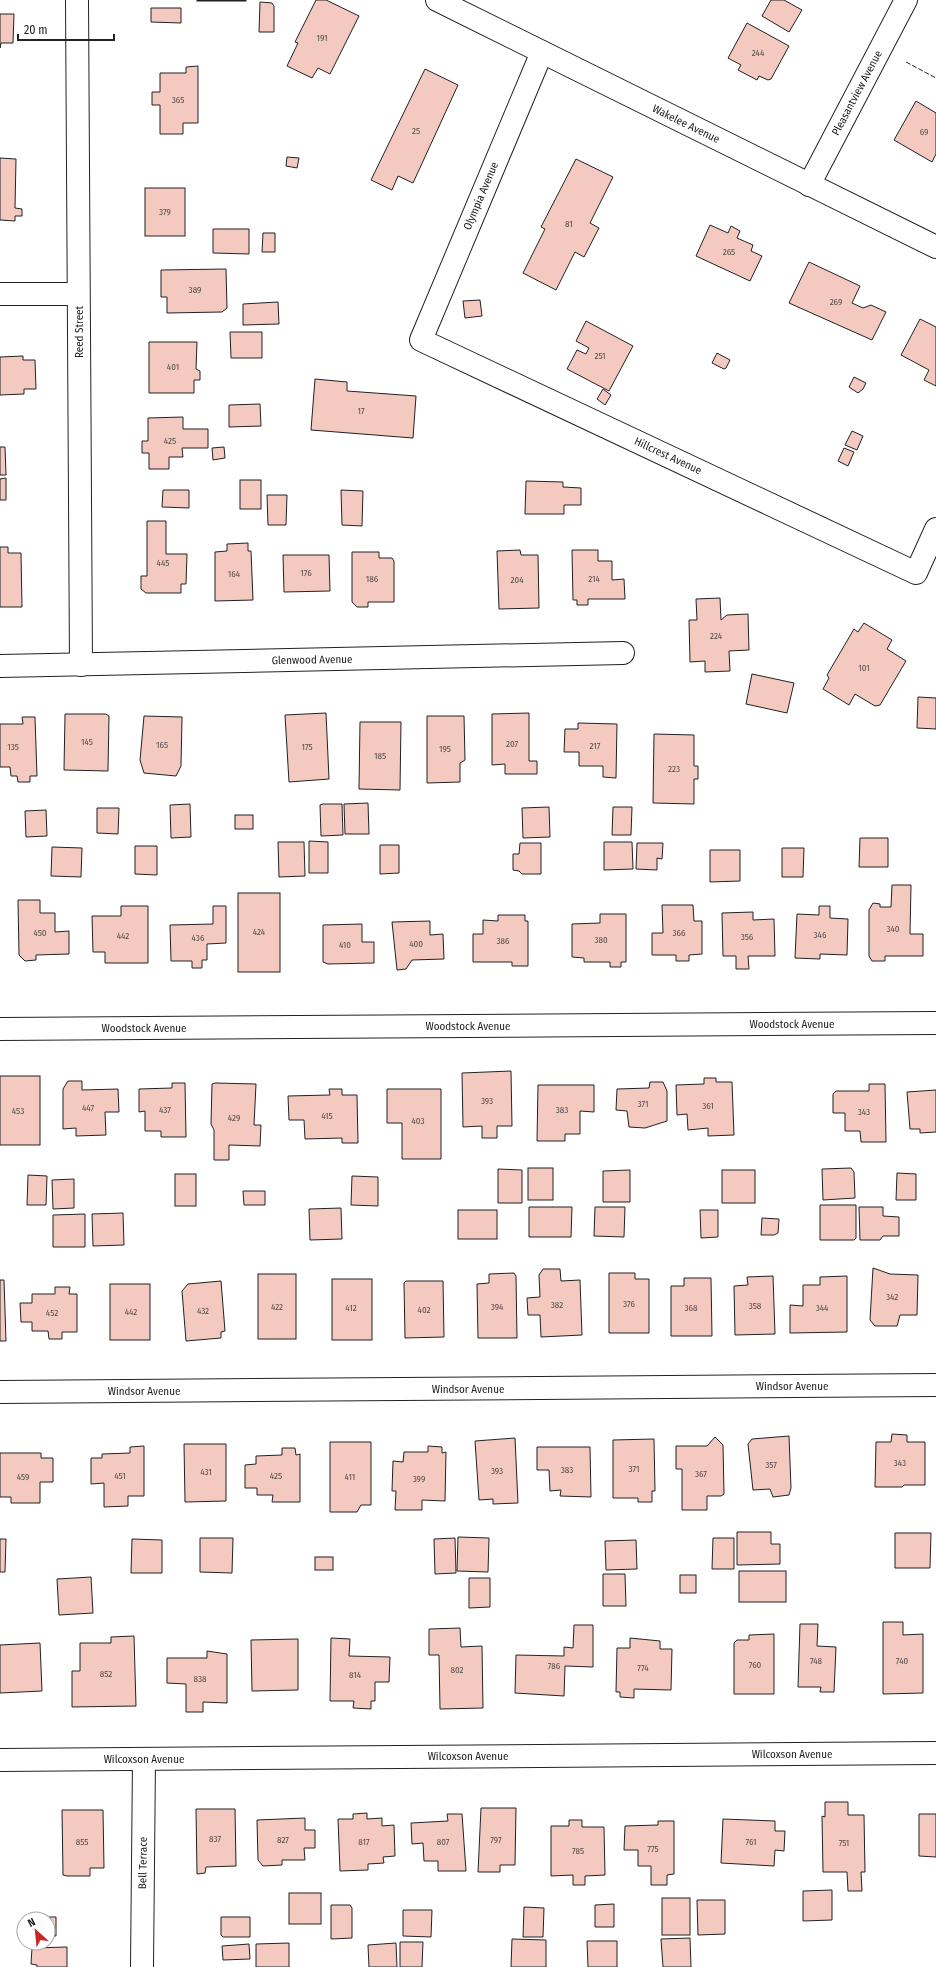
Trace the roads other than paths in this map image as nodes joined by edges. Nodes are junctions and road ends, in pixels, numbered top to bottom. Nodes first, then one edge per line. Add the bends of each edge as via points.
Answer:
1 (77, 0) edge
2 (437, 0) edge
3 (906, 0) edge
4 (542, 52) junction
5 (809, 185) junction
6 (936, 248) edge
7 (0, 294) edge
8 (78, 294) junction
9 (421, 340) joint
10 (936, 529) edge
11 (623, 653) dead end
12 (81, 665) junction
13 (0, 666) edge
14 (936, 1023) edge
15 (0, 1029) edge
16 (936, 1385) edge
17 (0, 1392) edge
18 (936, 1753) edge
19 (144, 1759) junction
20 (0, 1760) edge
21 (142, 1967) edge

1 - 8 street, Reed Street
2 - 4 street, Wakelee Avenue
3 - 5 street, Pleasantview Avenue
4 - 5 street, Wakelee Avenue
4 - 9 street, Olympia Avenue
5 - 6 street, Wakelee Avenue
7 - 8 street
8 - 12 street, Reed Street
9 - 10 street, Hillcrest Avenue via 916,573
11 - 12 street, Glenwood Avenue
12 - 13 street, Glenwood Avenue
14 - 15 street, Woodstock Avenue
16 - 17 street, Windsor Avenue
18 - 19 street, Wilcoxson Avenue
19 - 20 street, Wilcoxson Avenue
19 - 21 street, Bell Terrace

